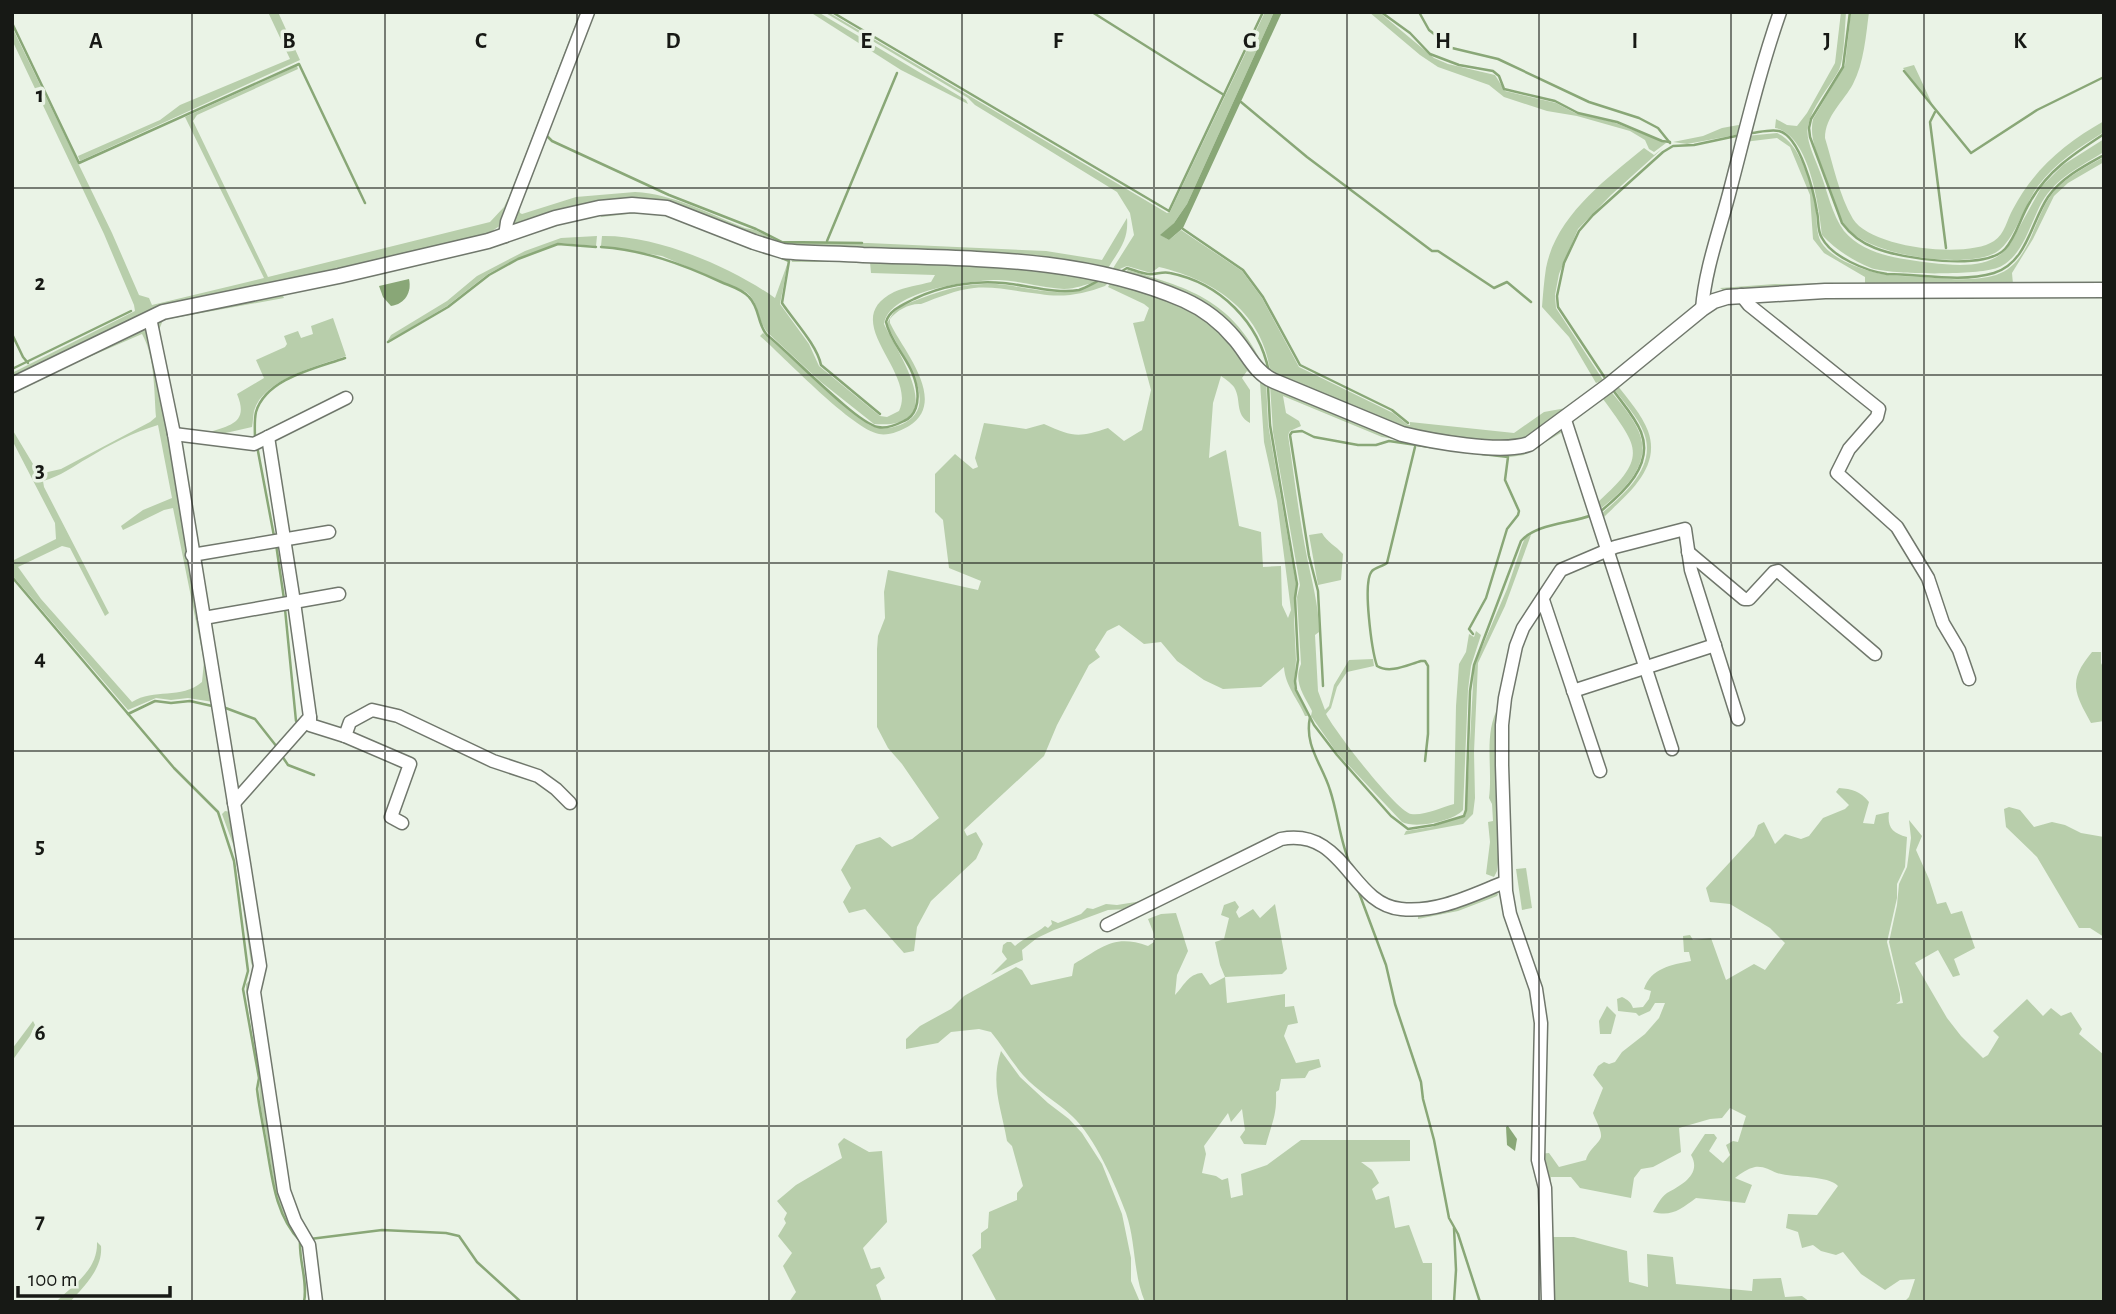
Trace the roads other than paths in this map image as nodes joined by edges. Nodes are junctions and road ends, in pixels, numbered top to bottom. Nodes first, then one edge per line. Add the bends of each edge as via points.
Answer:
1 (588, 12) edge
2 (1780, 12) edge
3 (505, 236) junction
4 (2104, 290) edge
5 (1741, 295) junction
6 (1702, 309) junction
7 (150, 318) junction
8 (12, 385) edge
9 (346, 398) dead end
10 (1565, 420) junction
11 (173, 434) junction
12 (268, 438) junction
13 (329, 532) dead end
14 (284, 539) junction
15 (1607, 550) junction
16 (1688, 552) junction
17 (192, 555) junction
18 (339, 594) dead end
19 (1543, 600) junction
20 (294, 602) junction
21 (204, 618) junction
22 (1715, 645) junction
23 (1875, 654) dead end
24 (1645, 667) junction
25 (1969, 679) dead end
26 (1573, 691) junction
27 (310, 717) junction
28 (1738, 719) dead end
29 (345, 736) junction
30 (1672, 749) dead end
31 (1600, 771) dead end
32 (234, 803) junction
33 (569, 803) dead end
34 (402, 822) dead end
35 (1505, 882) junction
36 (1107, 925) dead end
37 (316, 1302) edge
38 (1548, 1302) edge

1 - 3 street
2 - 6 street via 1746,123 1704,284
3 - 7 street
3 - 10 street via 575,212 646,205 667,208 783,251 1060,265 1183,300 1223,327 1264,377 1402,434 1517,448
4 - 5 street
5 - 6 street
5 - 25 street via 1879,409 1837,473 1897,527 1928,578
6 - 10 street
7 - 8 street
7 - 11 street
9 - 12 street
10 - 15 street
11 - 12 street via 254,444
11 - 17 street
12 - 14 street
13 - 14 street
14 - 17 street
14 - 20 street
15 - 16 street via 1685,529
15 - 19 street via 1561,570
15 - 24 street
16 - 22 street
16 - 23 street via 1744,599 1778,571
17 - 21 street
18 - 20 street
19 - 26 street
19 - 35 street via 1516,646 1505,698
20 - 21 street
20 - 27 street
21 - 32 street
22 - 24 street
22 - 28 street
24 - 26 street
24 - 30 street
26 - 31 street
27 - 29 street via 310,724
27 - 32 street
29 - 33 street via 351,722 372,710 398,716 493,761 538,776
29 - 34 street via 410,764 391,817
32 - 37 street via 260,966 254,992 275,1137 284,1191 309,1245
35 - 36 street via 1447,905 1402,910 1375,899 1322,844 1296,836 1281,839
35 - 38 street via 1510,914 1536,989 1541,1023 1538,1160 1545,1188

